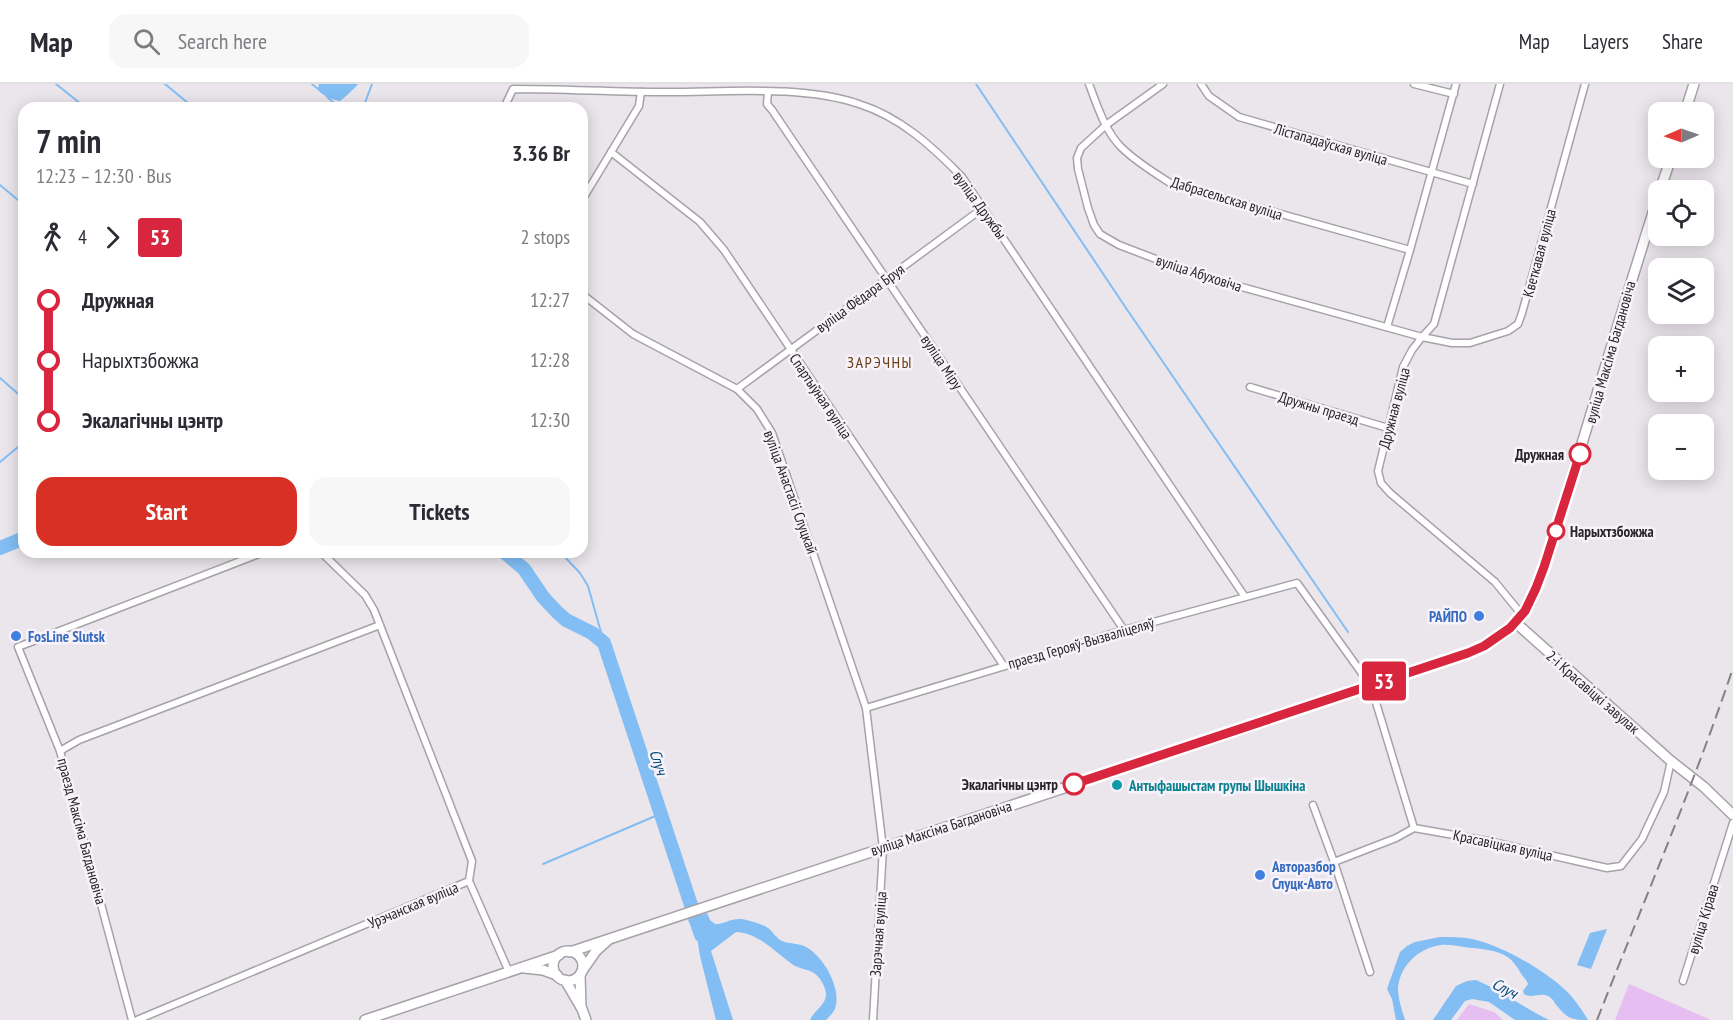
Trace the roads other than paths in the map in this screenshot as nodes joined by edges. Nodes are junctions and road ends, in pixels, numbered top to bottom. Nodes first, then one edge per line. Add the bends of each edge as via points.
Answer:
1 (1089, 84) edge
2 (1163, 84) edge
3 (1201, 84) edge
4 (1414, 84) edge
5 (1456, 84) edge
6 (1500, 84) edge
7 (1585, 84) edge
8 (1695, 84) edge
9 (641, 92) junction
10 (768, 92) junction
11 (1454, 94) junction
12 (507, 102) edge
13 (1689, 102) edge
14 (1106, 125) junction
15 (610, 152) junction
16 (1432, 173) junction
17 (1473, 184) junction
18 (588, 190) edge
19 (983, 208) junction
20 (1648, 229) edge
21 (1410, 250) junction
22 (886, 279) junction
23 (588, 299) edge
24 (1387, 327) junction
25 (1422, 337) junction
26 (790, 350) junction
27 (1250, 387) dead end
28 (737, 389) junction
29 (1388, 428) junction
30 (248, 558) edge
31 (327, 558) edge
32 (1245, 597) junction
33 (1519, 619) junction
34 (380, 625) junction
35 (1124, 630) junction
36 (1004, 666) junction
37 (1371, 686) junction
38 (866, 708) junction
39 (60, 751) junction
40 (1671, 761) junction
41 (1313, 806) dead end
42 (1733, 815) edge
43 (1733, 823) edge
44 (1414, 828) junction
45 (883, 848) junction
46 (1334, 862) junction
47 (469, 881) junction
48 (613, 936) junction
49 (570, 952) junction
50 (559, 955) junction
51 (519, 968) junction
52 (508, 972) junction
53 (1370, 972) dead end
54 (581, 973) junction
55 (561, 978) junction
56 (1683, 981) dead end
57 (582, 1009) junction
58 (132, 1020) edge
59 (137, 1020) edge
60 (365, 1020) edge
61 (586, 1020) edge
62 (873, 1020) edge

1 - 14 street, Дабрасельская вуліца
2 - 14 street
3 - 16 street, Лістападаўская вуліца via 1209,96 1239,117
4 - 11 street
5 - 11 street
6 - 17 street, Дружная вуліца
7 - 25 street, Кветкавая вуліца via 1518,324 1508,331 1470,342
8 - 13 main road
9 - 10 street, вуліца Дружбы
9 - 12 street, вуліца Дружбы via 513,89
9 - 15 street via 639,106
10 - 19 street, вуліца Дружбы via 829,96 888,116 940,155 962,177
10 - 22 street, вуліца Міру via 768,104
11 - 16 street
14 - 21 street, Дабрасельская вуліца via 1120,146 1170,183
14 - 24 street, вуліца Абуховіча via 1081,148 1077,158 1088,208 1100,234 1195,274
15 - 18 street
15 - 26 street, Спартыўная вуліца via 700,222 724,250
16 - 17 street, Лістападаўская вуліца
16 - 21 street
17 - 25 street, Дружная вуліца via 1434,324
19 - 22 street, вуліца Фёдара Бруя
19 - 32 street, вуліца Дружбы
20 - 33 main road, вуліца Максіма Багдановіча via 1544,567
21 - 24 street
22 - 26 street, вуліца Фёдара Бруя
22 - 35 street, вуліца Міру
23 - 28 street, вуліца Анастасіі Слуцкай via 633,334
24 - 25 street, вуліца Абуховіча
25 - 29 street, Дружная вуліца via 1403,367
26 - 28 street, вуліца Фёдара Бруя
26 - 36 street, Спартыўная вуліца
27 - 29 street, Дружны праезд
28 - 38 street, вуліца Анастасіі Слуцкай via 757,409 772,433
29 - 33 street, Дружная вуліца via 1378,471 1382,483 1495,582
30 - 39 street, праезд Максіма Багдановіча via 18,647
31 - 34 street, Урэчанская вуліца via 364,595
32 - 35 street, праезд Герояў-Вызваліцеляў
32 - 37 street, праезд Герояў-Вызваліцеляў via 1298,583
33 - 37 main road, вуліца Максіма Багдановіча via 1484,646
33 - 40 main road, 2-і Красавіцкі завулак
34 - 39 street
34 - 47 street, Урэчанская вуліца via 472,861
35 - 36 street, праезд Герояў-Вызваліцеляў
36 - 38 street, праезд Герояў-Вызваліцеляў
37 - 44 street
37 - 45 main road, вуліца Максіма Багдановіча
38 - 45 street, вуліца Анастасіі Слуцкай
39 - 58 street, праезд Максіма Багдановіча
40 - 42 main road, 2-і Красавіцкі завулак
40 - 44 street, Красавіцкая вуліца via 1664,792 1642,838 1617,868
41 - 46 street
43 - 56 street, вуліца Кірава
44 - 46 street
45 - 48 main road, вуліца Максіма Багдановіча
45 - 62 street, Зарэчная вуліца
46 - 53 street
47 - 52 street
47 - 59 street, Урэчанская вуліца
48 - 49 main road, вуліца Максіма Багдановіча
48 - 54 main road, вуліца Максіма Багдановіча via 596,951
49 - 50 main road
49 - 54 main road via 581,958
50 - 51 main road
50 - 55 main road via 554,964
51 - 52 main road
51 - 55 main road
52 - 60 main road
54 - 55 main road via 571,981
54 - 57 main road
55 - 57 main road
57 - 61 main road

